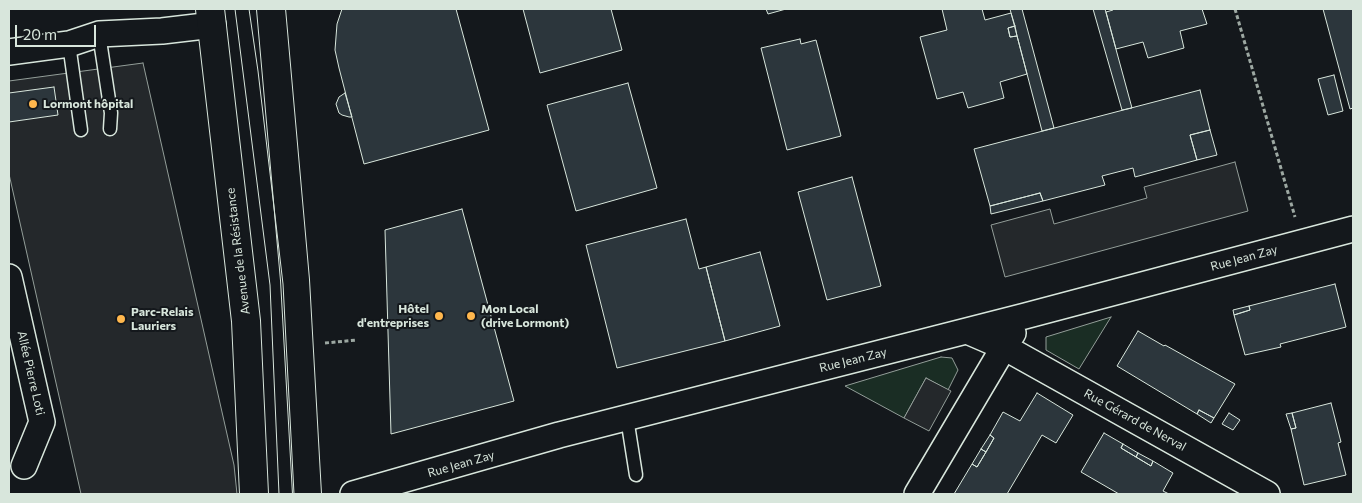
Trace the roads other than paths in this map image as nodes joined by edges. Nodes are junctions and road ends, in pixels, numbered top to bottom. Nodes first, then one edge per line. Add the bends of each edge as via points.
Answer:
1 (271, 9) edge
2 (211, 17) edge
3 (99, 34) junction
4 (69, 44) junction
5 (9, 52) edge
6 (110, 129) dead end
7 (81, 130) dead end
8 (1353, 229) edge
9 (9, 277) edge
10 (1025, 316) junction
11 (967, 330) junction
12 (1004, 347) junction
13 (627, 418) junction
14 (24, 466) dead end
15 (636, 475) dead end
16 (254, 494) edge
17 (307, 494) edge
18 (353, 494) edge
19 (917, 494) edge
20 (1267, 494) edge

1 - 17 street via 296,280
2 - 3 street via 162,32
2 - 16 street, Avenue de la Résistance via 246,321
3 - 4 street
3 - 6 lane via 111,113
4 - 5 street
4 - 7 lane
8 - 10 street, Rue Jean Zay
9 - 14 street, Allée Pierre Loti via 42,422
10 - 11 street, Rue Jean Zay
10 - 12 street
11 - 12 street, Rue Gérard de Nerval
11 - 13 street, Rue Jean Zay
12 - 19 street
12 - 20 street, Rue Gérard de Nerval
13 - 15 lane
13 - 18 street, Rue Jean Zay

